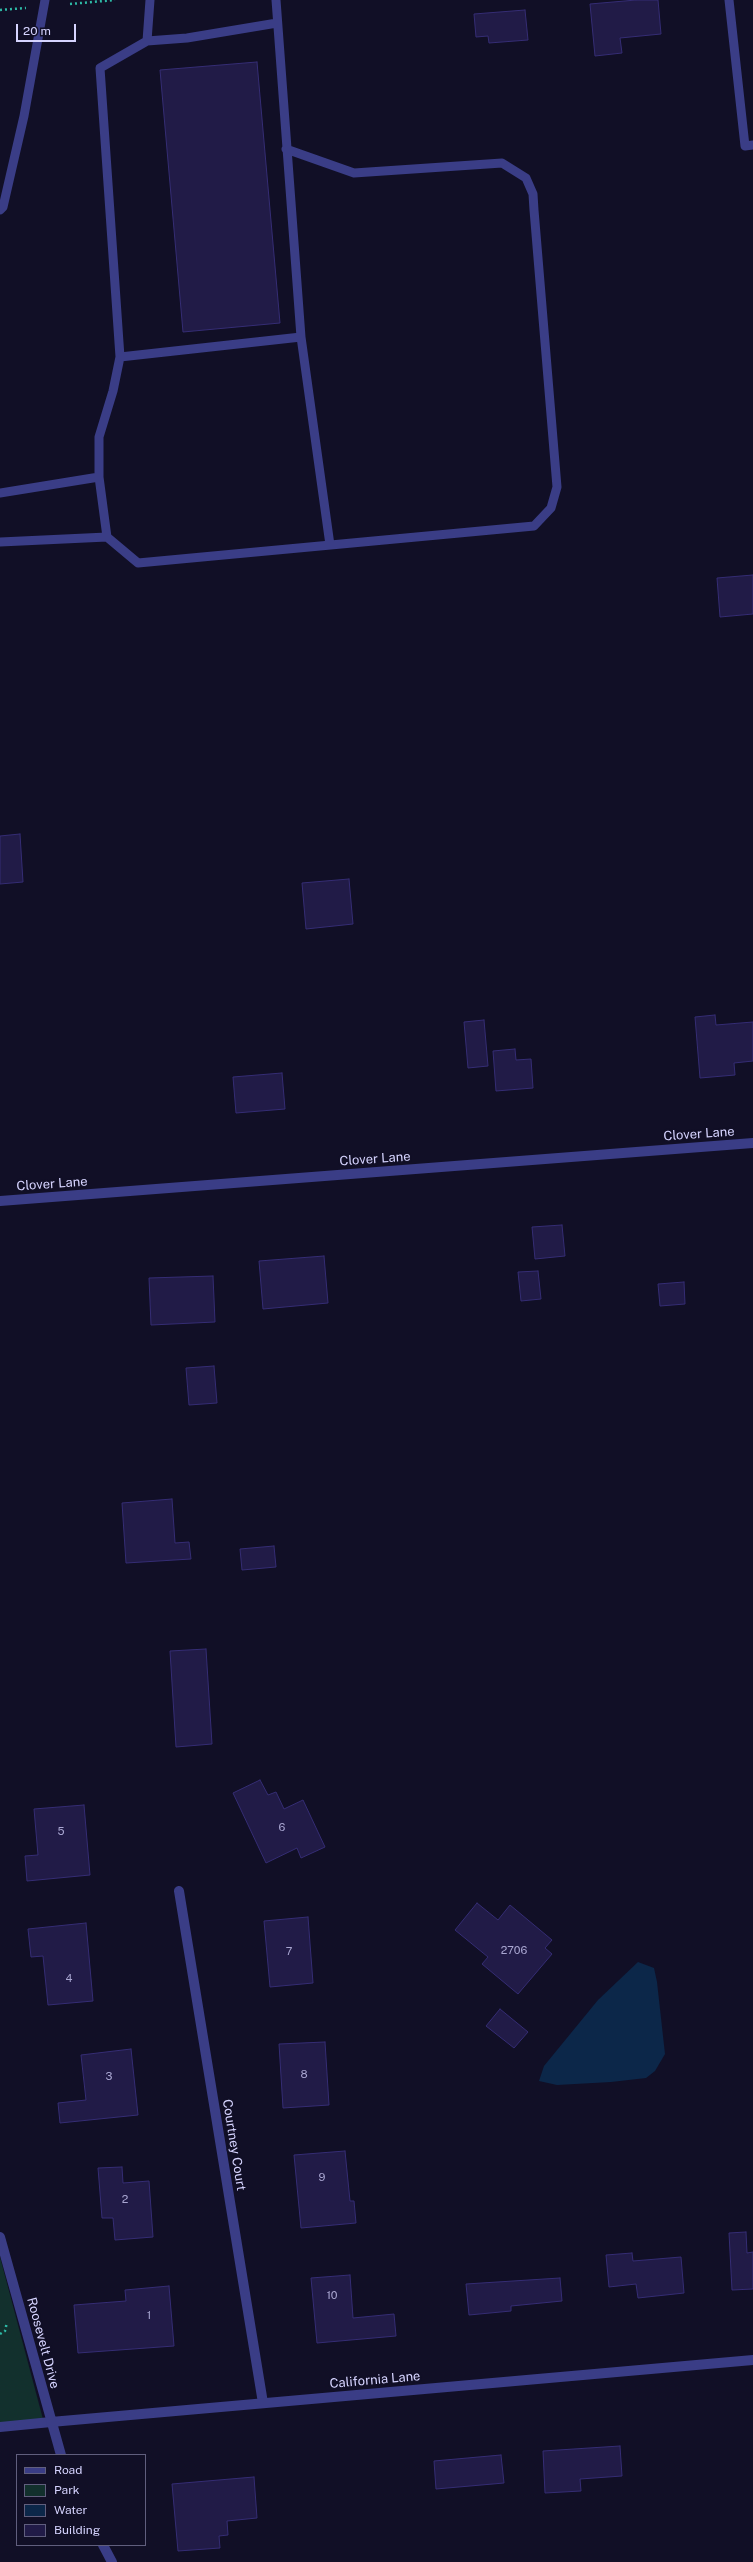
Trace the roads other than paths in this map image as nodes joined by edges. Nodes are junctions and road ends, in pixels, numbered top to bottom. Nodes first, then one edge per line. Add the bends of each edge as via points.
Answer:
1 (45, 0) edge
2 (150, 0) edge
3 (276, 0) edge
4 (729, 0) edge
5 (277, 23) junction
6 (147, 40) junction
7 (753, 145) edge
8 (286, 149) junction
9 (0, 210) edge
10 (302, 337) junction
11 (120, 357) junction
12 (99, 477) junction
13 (0, 493) edge
14 (108, 537) junction
15 (0, 542) edge
16 (330, 545) junction
17 (753, 1143) edge
18 (0, 1201) edge
19 (179, 1891) dead end
20 (0, 2237) edge
21 (753, 2360) edge
22 (263, 2403) junction
23 (51, 2422) junction
24 (0, 2427) edge
25 (61, 2454) edge
26 (104, 2546) edge
27 (112, 2562) edge

1 - 9 lane via 24,116 4,207
2 - 6 lane
3 - 5 lane
4 - 7 lane via 744,146
5 - 6 lane via 187,38
5 - 8 lane
6 - 11 lane via 100,68
8 - 10 lane
8 - 16 lane via 354,174 502,163 526,178 533,194 557,487 551,508 534,526
10 - 11 lane
10 - 16 lane
11 - 12 lane via 99,437
12 - 13 lane
12 - 14 lane
14 - 15 lane
14 - 16 lane via 138,563
17 - 18 street, Clover Lane
19 - 22 street, Courtney Court
20 - 23 street, Roosevelt Drive
21 - 22 street, California Lane
22 - 23 street, California Lane
23 - 24 street, California Lane
23 - 25 street, Roosevelt Drive
26 - 27 street

